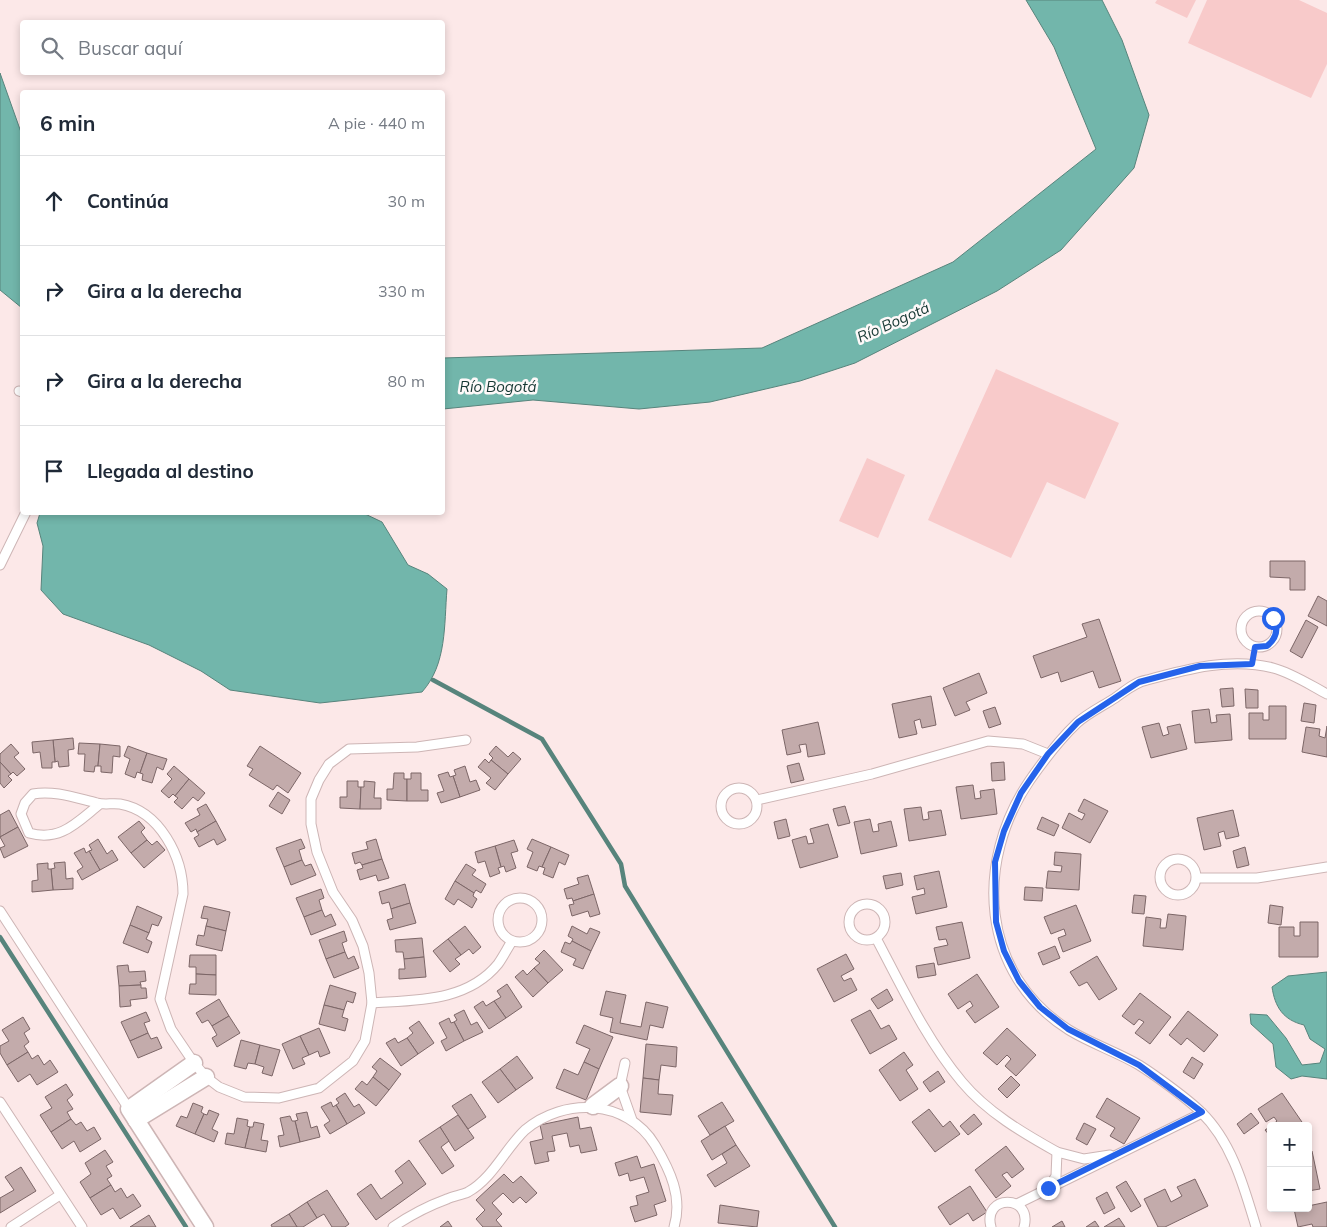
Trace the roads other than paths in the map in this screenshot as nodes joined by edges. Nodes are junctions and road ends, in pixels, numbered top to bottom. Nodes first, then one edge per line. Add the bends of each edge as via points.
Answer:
1 (25, 515) edge
2 (0, 565) edge
3 (1255, 647) junction
4 (1252, 664) junction
5 (1327, 694) edge
6 (466, 740) dead end
7 (1048, 754) junction
8 (757, 800) junction
9 (100, 804) junction
10 (1327, 866) edge
11 (1197, 878) junction
12 (0, 911) edge
13 (876, 938) junction
14 (512, 941) junction
15 (372, 1003) junction
16 (194, 1062) junction
17 (625, 1063) dead end
18 (206, 1077) junction
19 (620, 1086) junction
20 (0, 1102) edge
21 (593, 1106) junction
22 (1202, 1112) junction
23 (132, 1115) junction
24 (632, 1120) junction
25 (1125, 1151) junction
26 (1057, 1152) junction
27 (1048, 1188) junction
28 (60, 1195) junction
29 (1017, 1204) junction
30 (11, 1227) edge
31 (82, 1227) edge
32 (205, 1227) edge
33 (393, 1227) edge
34 (674, 1227) edge
35 (991, 1227) edge
36 (1024, 1227) edge
37 (1256, 1227) edge

1 - 2 lane
3 - 3 lane via 1267,646 1277,630 1273,618 1263,612 1252,612 1241,625 1245,641
3 - 4 lane
4 - 5 lane via 1275,669
4 - 7 lane via 1200,666 1139,682 1078,722
6 - 15 lane via 417,747 349,749 329,764 311,799 316,852 333,892 352,920 363,946
7 - 8 lane via 1023,744 988,741 872,774
7 - 22 lane via 1021,793 1004,831 995,862 996,922 1004,951 1019,981 1040,1007 1068,1029 1139,1065
8 - 8 lane via 749,790 732,789 722,802 722,813 730,822 748,822 756,813
9 - 9 lane via 44,792 33,794 21,814 29,833 44,837 62,832
9 - 16 lane via 120,804 141,812 159,826 178,862 183,894 160,999 171,1029
10 - 11 lane via 1257,878
11 - 11 lane via 1193,866 1177,859 1163,868 1160,879 1169,893 1181,895 1192,889
12 - 23 lane
13 - 13 lane via 884,929 884,917 877,907 860,906 849,918 850,930 863,940
13 - 26 lane via 926,1031 962,1082 1006,1120
14 - 14 lane via 531,940 540,930 542,917 531,901 512,900 498,914 502,934
14 - 15 lane via 497,965 476,984 455,994
15 - 18 lane via 365,1041 353,1061 319,1088 279,1098 244,1097 219,1087
16 - 18 lane
16 - 23 street
17 - 19 lane
18 - 23 street
19 - 21 street
19 - 24 lane
20 - 28 lane
21 - 24 lane
21 - 33 lane via 551,1114 526,1130 507,1148 490,1173 468,1192 420,1210
22 - 25 lane
22 - 37 lane via 1227,1146
23 - 32 street
24 - 34 lane via 652,1140 668,1167 677,1194
25 - 26 lane via 1084,1159
25 - 27 lane
26 - 27 lane via 1056,1176
27 - 29 lane
28 - 30 lane
28 - 31 lane
29 - 35 lane via 1006,1202 995,1206 990,1216
29 - 36 lane via 1025,1214

